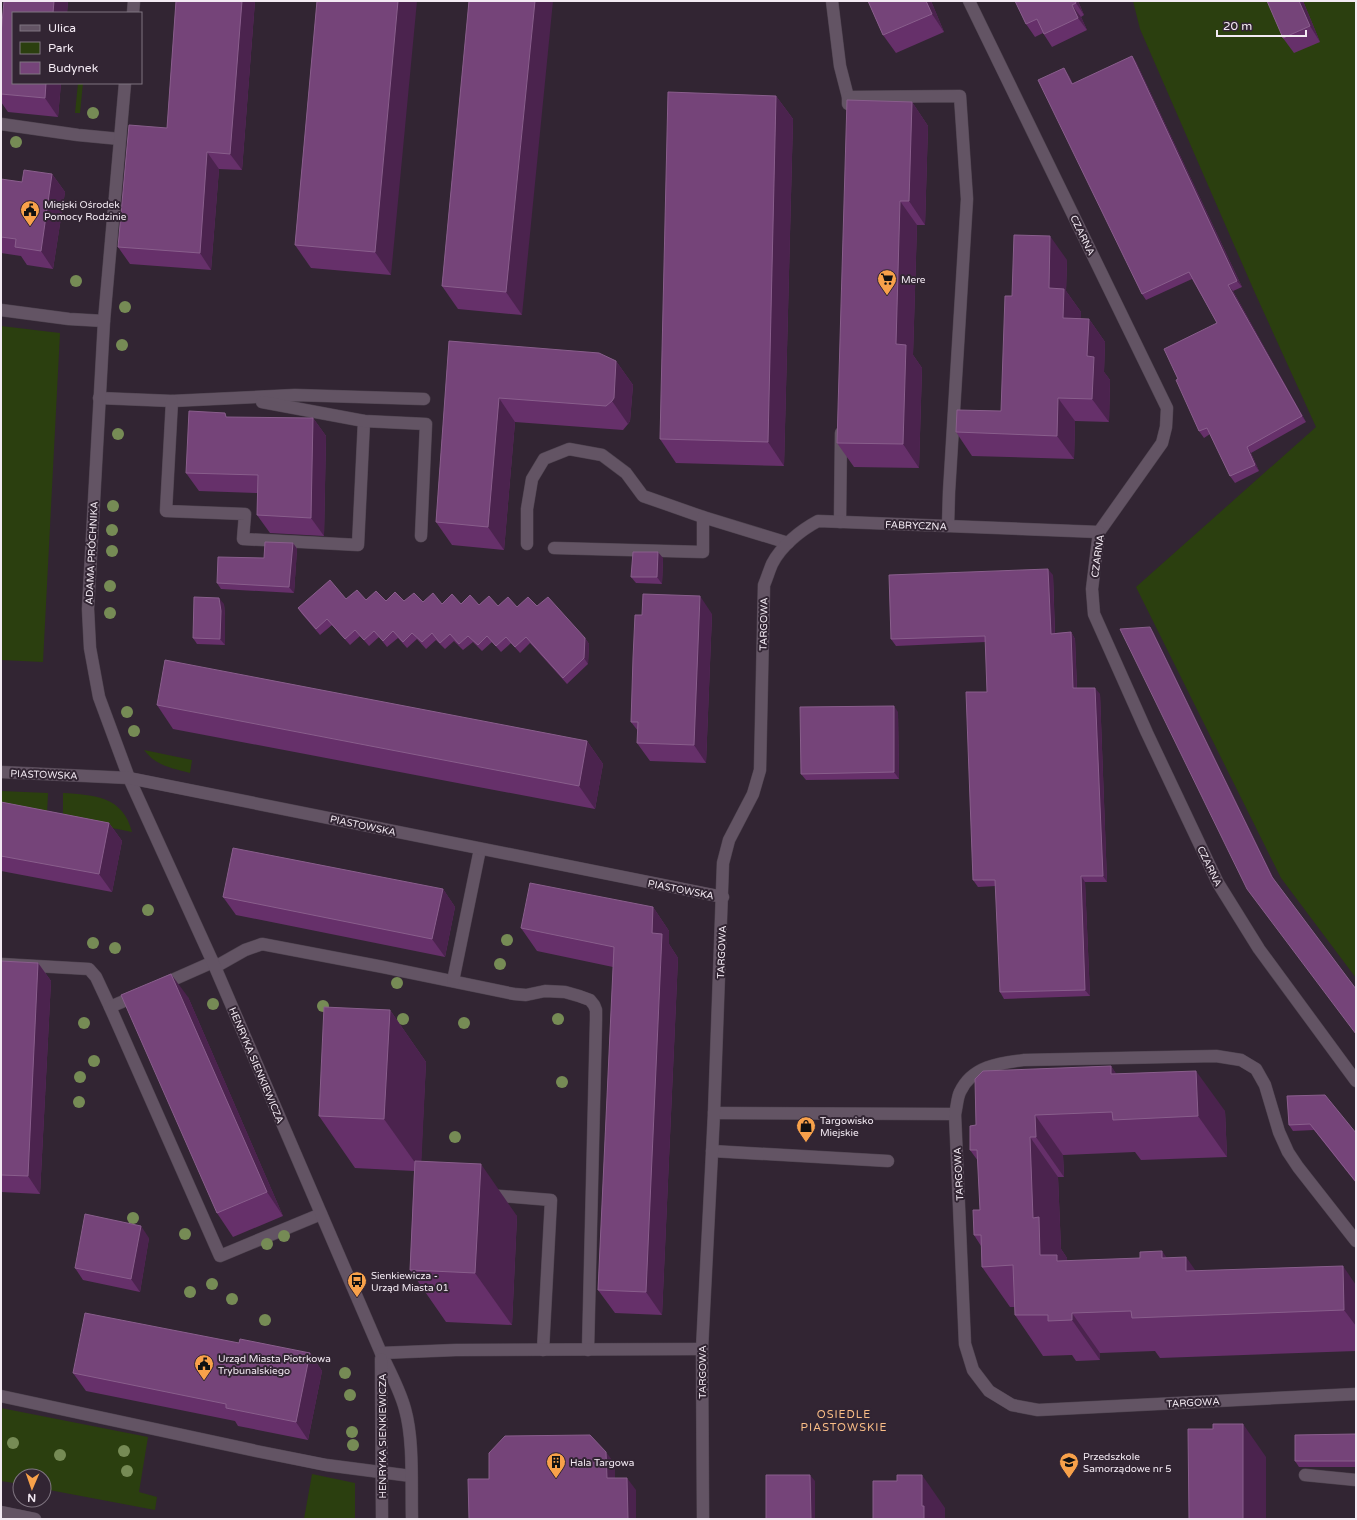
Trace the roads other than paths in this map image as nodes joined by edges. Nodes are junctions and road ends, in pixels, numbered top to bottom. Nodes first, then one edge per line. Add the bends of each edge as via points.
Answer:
1 (134, 1) edge
2 (832, 1) edge
3 (969, 1) edge
4 (132, 12) edge
5 (125, 84) edge
6 (848, 97) junction
7 (848, 112) edge
8 (1, 124) edge
9 (120, 140) junction
10 (1, 310) edge
11 (104, 321) junction
12 (99, 398) junction
13 (241, 398) junction
14 (424, 398) dead end
15 (172, 401) junction
16 (364, 421) junction
17 (841, 421) edge
18 (703, 517) junction
19 (840, 522) junction
20 (948, 526) junction
21 (1099, 532) junction
22 (421, 536) dead end
23 (788, 543) junction
24 (526, 544) dead end
25 (554, 548) dead end
26 (764, 585) joint
27 (1, 772) edge
28 (129, 778) junction
29 (480, 849) junction
30 (723, 897) junction
31 (1, 964) edge
32 (214, 964) junction
33 (454, 981) junction
34 (110, 1007) junction
35 (1356, 1081) edge
36 (714, 1113) junction
37 (955, 1114) junction
38 (712, 1152) junction
39 (888, 1161) dead end
40 (476, 1195) edge
41 (321, 1214) junction
42 (1356, 1241) edge
43 (702, 1349) junction
44 (543, 1350) junction
45 (588, 1350) junction
46 (381, 1353) junction
47 (1356, 1394) edge
48 (1, 1396) edge
49 (382, 1473) junction
50 (1305, 1475) dead end
51 (412, 1476) junction
52 (1356, 1480) edge
53 (1, 1512) edge
54 (34, 1519) edge
55 (382, 1519) edge
56 (412, 1519) edge
57 (703, 1519) edge

1 - 4 street
2 - 6 street via 840,66
3 - 21 street, CZARNA via 1167,408 1162,443
5 - 9 street, ADAMA PRÓCHNIKA
6 - 7 street
6 - 20 street via 960,96 967,199
8 - 9 street
9 - 11 street, ADAMA PRÓCHNIKA
10 - 11 street
11 - 12 street, ADAMA PRÓCHNIKA
12 - 15 street
12 - 28 street, ADAMA PRÓCHNIKA via 88,625 98,697
13 - 14 street
13 - 15 street
13 - 16 street
15 - 16 street via 166,510 245,514 243,539 358,545
16 - 22 street via 426,424
17 - 19 street
18 - 23 street
18 - 24 street via 642,496 626,473 602,455 569,449 544,459 532,479 527,509
18 - 25 street via 703,552
19 - 20 street, FABRYCZNA
19 - 23 street, FABRYCZNA via 818,521 804,528
20 - 21 street, FABRYCZNA
21 - 35 street, CZARNA via 1092,589 1094,614 1151,741 1218,883 1259,949
23 - 26 street, FABRYCZNA via 773,562
26 - 30 street, TARGOWA via 760,770 753,794 732,832 725,851
27 - 28 street, PIASTOWSKA
28 - 29 street, PIASTOWSKA
28 - 32 street, HENRYKA SIENKIEWICZA
29 - 30 street, PIASTOWSKA
29 - 33 street
30 - 36 street, TARGOWA
31 - 34 street via 89,969 96,977
32 - 33 street via 262,944
32 - 34 street
32 - 41 street, HENRYKA SIENKIEWICZA
33 - 45 street via 514,994 565,992 590,1000 596,1010
34 - 41 street via 220,1256
36 - 37 street
36 - 38 street, TARGOWA
37 - 42 street, TARGOWA via 960,1092 966,1084 973,1075 993,1064 1040,1059 1216,1056 1241,1060 1256,1069 1262,1078 1279,1132 1298,1168
37 - 47 street, TARGOWA via 965,1344 973,1370 989,1391 1012,1406 1038,1410
38 - 39 street
38 - 43 street, TARGOWA
40 - 44 street via 551,1200
41 - 46 street, HENRYKA SIENKIEWICZA
43 - 45 street
43 - 57 street, TARGOWA
44 - 45 street
44 - 46 street
46 - 49 street, HENRYKA SIENKIEWICZA
46 - 51 street, HENRYKA SIENKIEWICZA via 406,1410
48 - 49 street via 256,1451
49 - 51 street
49 - 55 street, HENRYKA SIENKIEWICZA
50 - 52 street
51 - 56 street, HENRYKA SIENKIEWICZA
53 - 54 street

